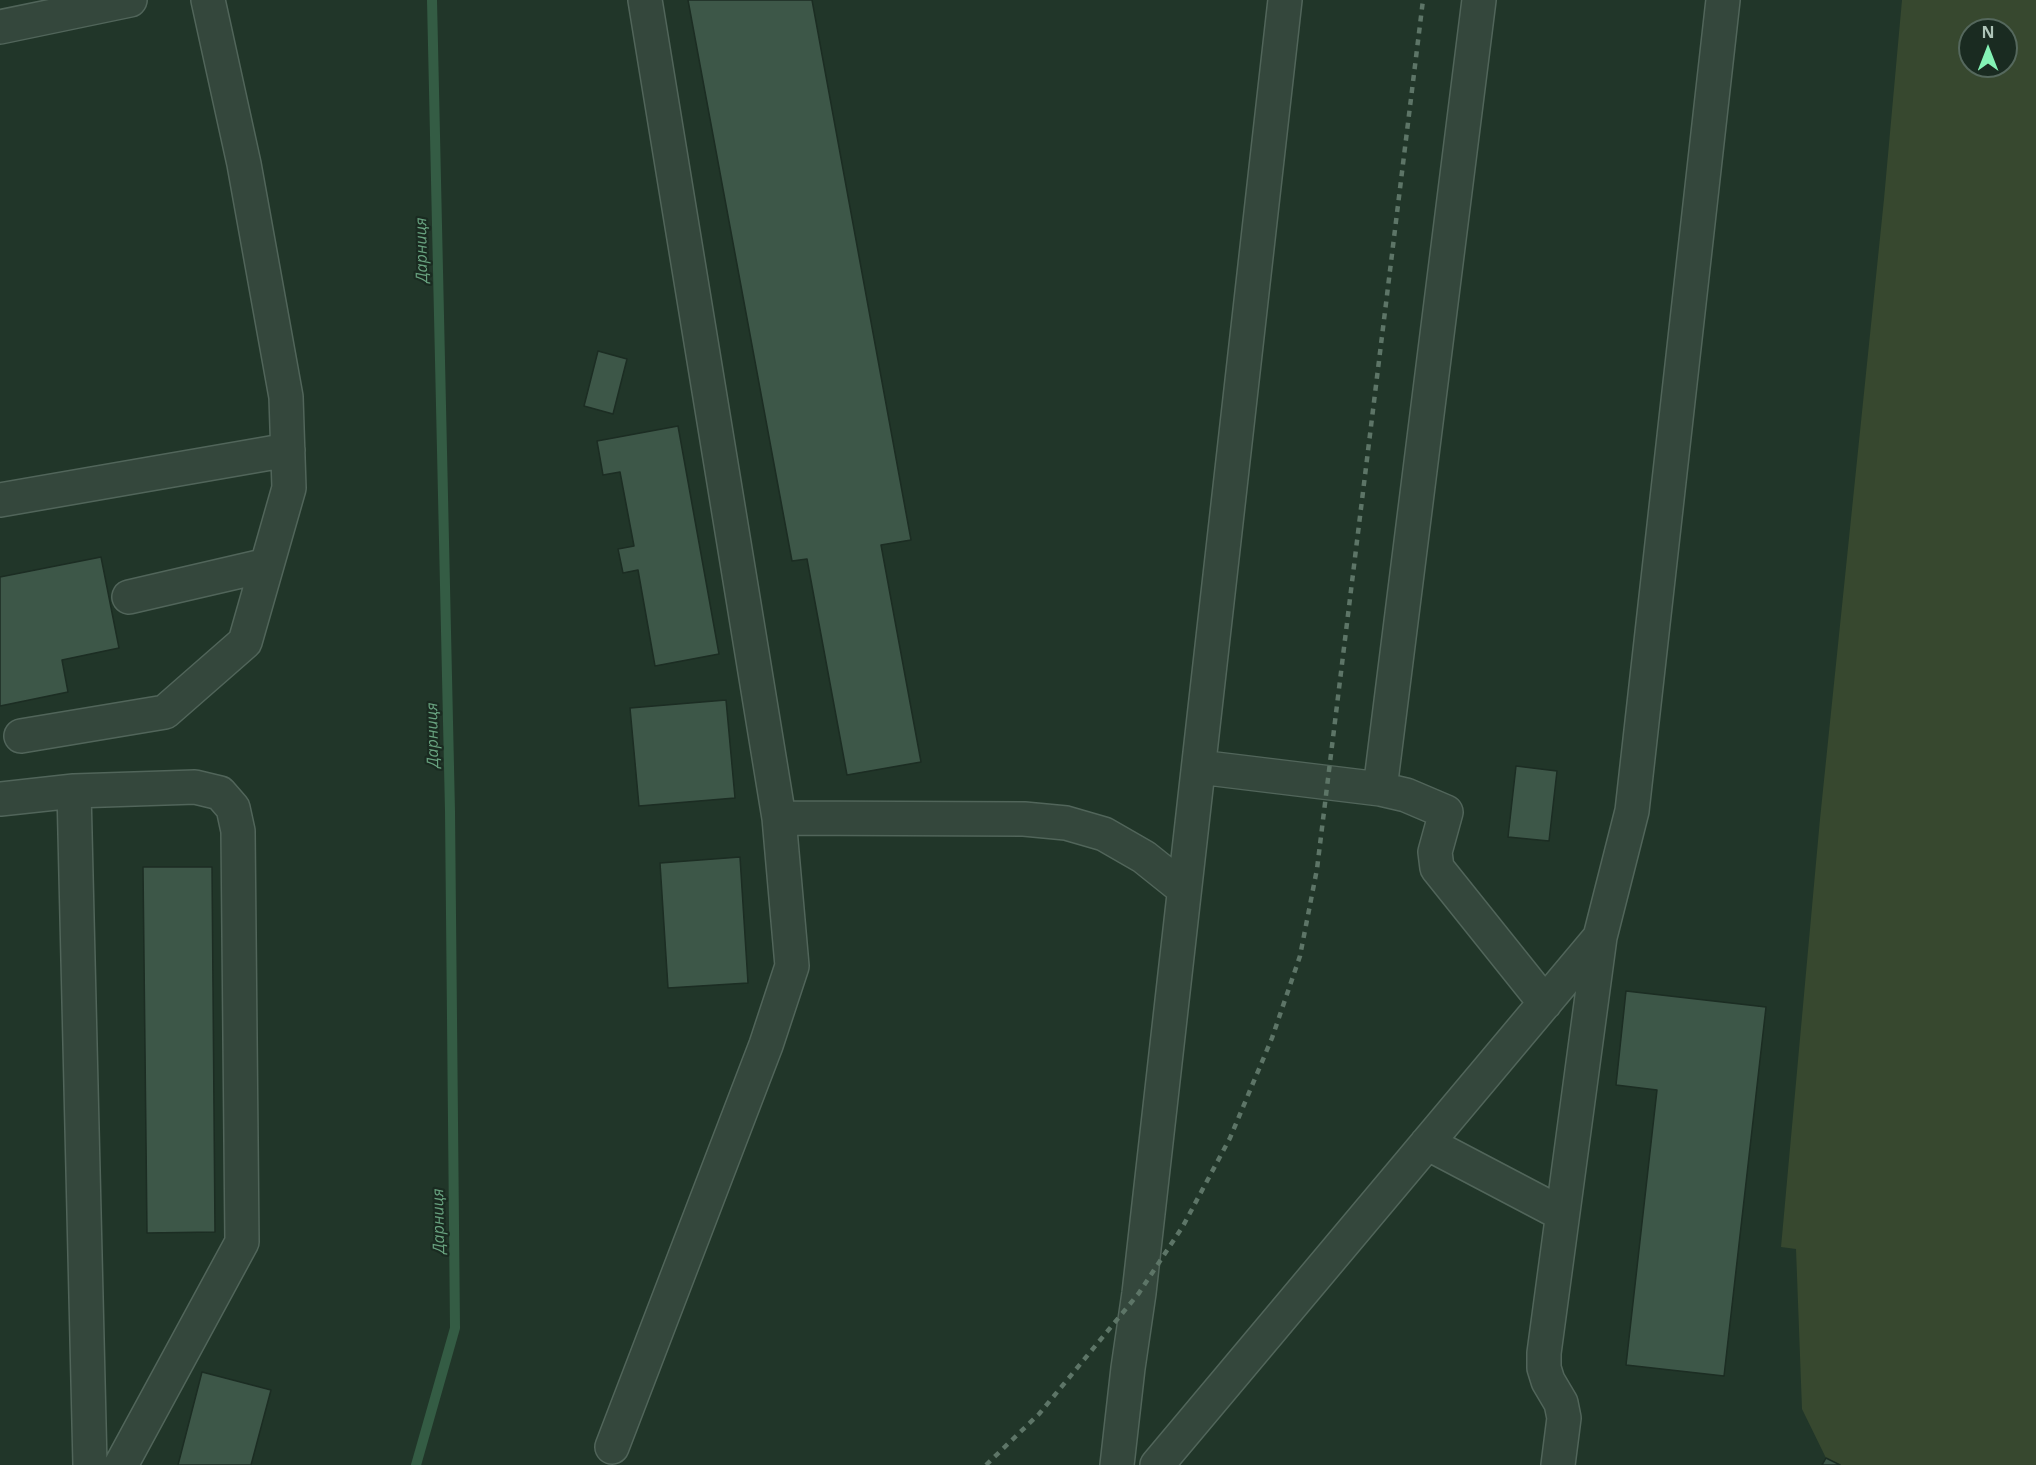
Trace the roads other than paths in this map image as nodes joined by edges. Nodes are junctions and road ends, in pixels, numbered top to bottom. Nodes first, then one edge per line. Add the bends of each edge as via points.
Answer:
1 (130, 0) edge
2 (208, 0) edge
3 (645, 0) edge
4 (1285, 0) edge
5 (1479, 0) edge
6 (1723, 0) edge
7 (0, 27) edge
8 (288, 450) junction
9 (0, 500) edge
10 (267, 565) junction
11 (129, 597) dead end
12 (21, 736) dead end
13 (1198, 767) junction
14 (1380, 789) junction
15 (74, 791) junction
16 (0, 799) edge
17 (779, 818) junction
18 (1184, 889) junction
19 (1600, 937) junction
20 (1545, 1003) junction
21 (1427, 1143) junction
22 (1562, 1214) junction
23 (612, 1447) dead end
24 (90, 1465) edge
25 (121, 1465) edge
26 (1117, 1465) edge
27 (1157, 1465) edge
28 (1558, 1465) edge

1 - 7 lane
2 - 8 lane via 244,164 286,397
3 - 17 lane
4 - 13 lane
5 - 14 lane
6 - 19 lane via 1632,811
8 - 9 lane
8 - 10 lane via 289,488
10 - 11 lane
10 - 12 lane via 245,642 165,712
13 - 14 lane
13 - 18 lane
14 - 20 lane via 1446,812 1435,852 1437,868
15 - 16 lane
15 - 24 lane
15 - 25 lane via 195,787 220,793 232,808 238,831 242,1242
17 - 18 lane via 1024,819 1066,823 1104,834 1144,857
17 - 23 lane via 792,966 766,1045
18 - 26 lane
19 - 20 lane
19 - 22 lane
20 - 21 lane
21 - 22 lane
21 - 27 lane
22 - 28 lane via 1544,1353 1548,1381 1564,1418

